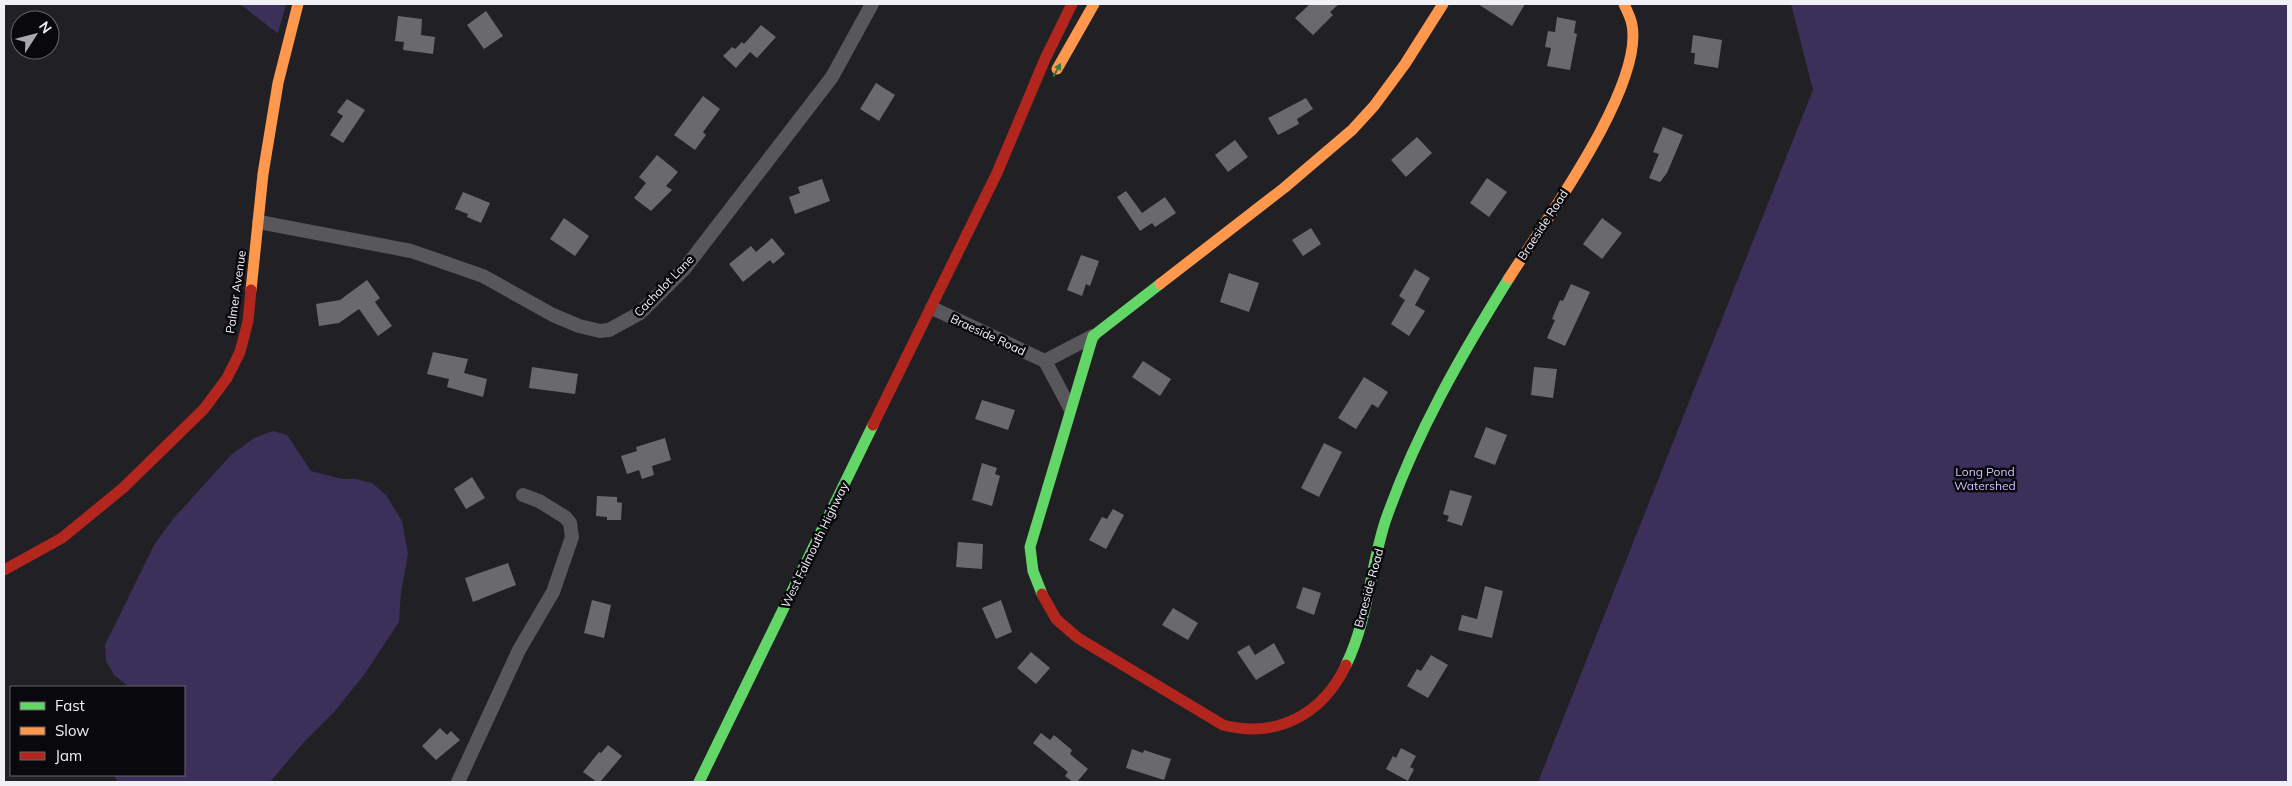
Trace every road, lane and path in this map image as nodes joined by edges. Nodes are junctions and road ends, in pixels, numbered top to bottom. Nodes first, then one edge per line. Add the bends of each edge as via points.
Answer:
1 (298, 4) edge
2 (872, 4) edge
3 (1072, 4) edge
4 (1094, 4) edge
5 (1443, 4) edge
6 (1624, 4) edge
7 (997, 173) junction
8 (259, 222) junction
9 (932, 308) junction
10 (1093, 336) junction
11 (1045, 361) junction
12 (1070, 408) junction
13 (523, 495) dead end
14 (4, 570) edge
15 (458, 782) edge
16 (699, 782) edge

1 - 8 main road, Palmer Avenue via 278,82
2 - 8 street, Cachalot Lane via 832,78 685,268 640,313 609,330 600,331 570,322 483,276 411,251
3 - 7 main road
7 -> 4 main road
5 - 10 main road via 1405,64 1352,130 1284,188
6 - 12 main road, Braeside Road via 1633,23 1634,49 1624,83 1587,156 1445,384 1391,505 1352,652 1325,700 1288,722 1255,730 1237,730 1223,725 1078,638 1056,619 1033,571 1030,547
7 - 9 main road, West Falmouth Highway
8 - 14 main road, Palmer Avenue via 248,321 240,352 227,378 204,409 146,466 62,538
9 - 11 street, Braeside Road
9 - 16 main road, West Falmouth Highway
10 - 11 street
10 - 12 main road, Braeside Road
11 - 12 street
13 - 15 street via 565,517 572,537 553,592 519,650

